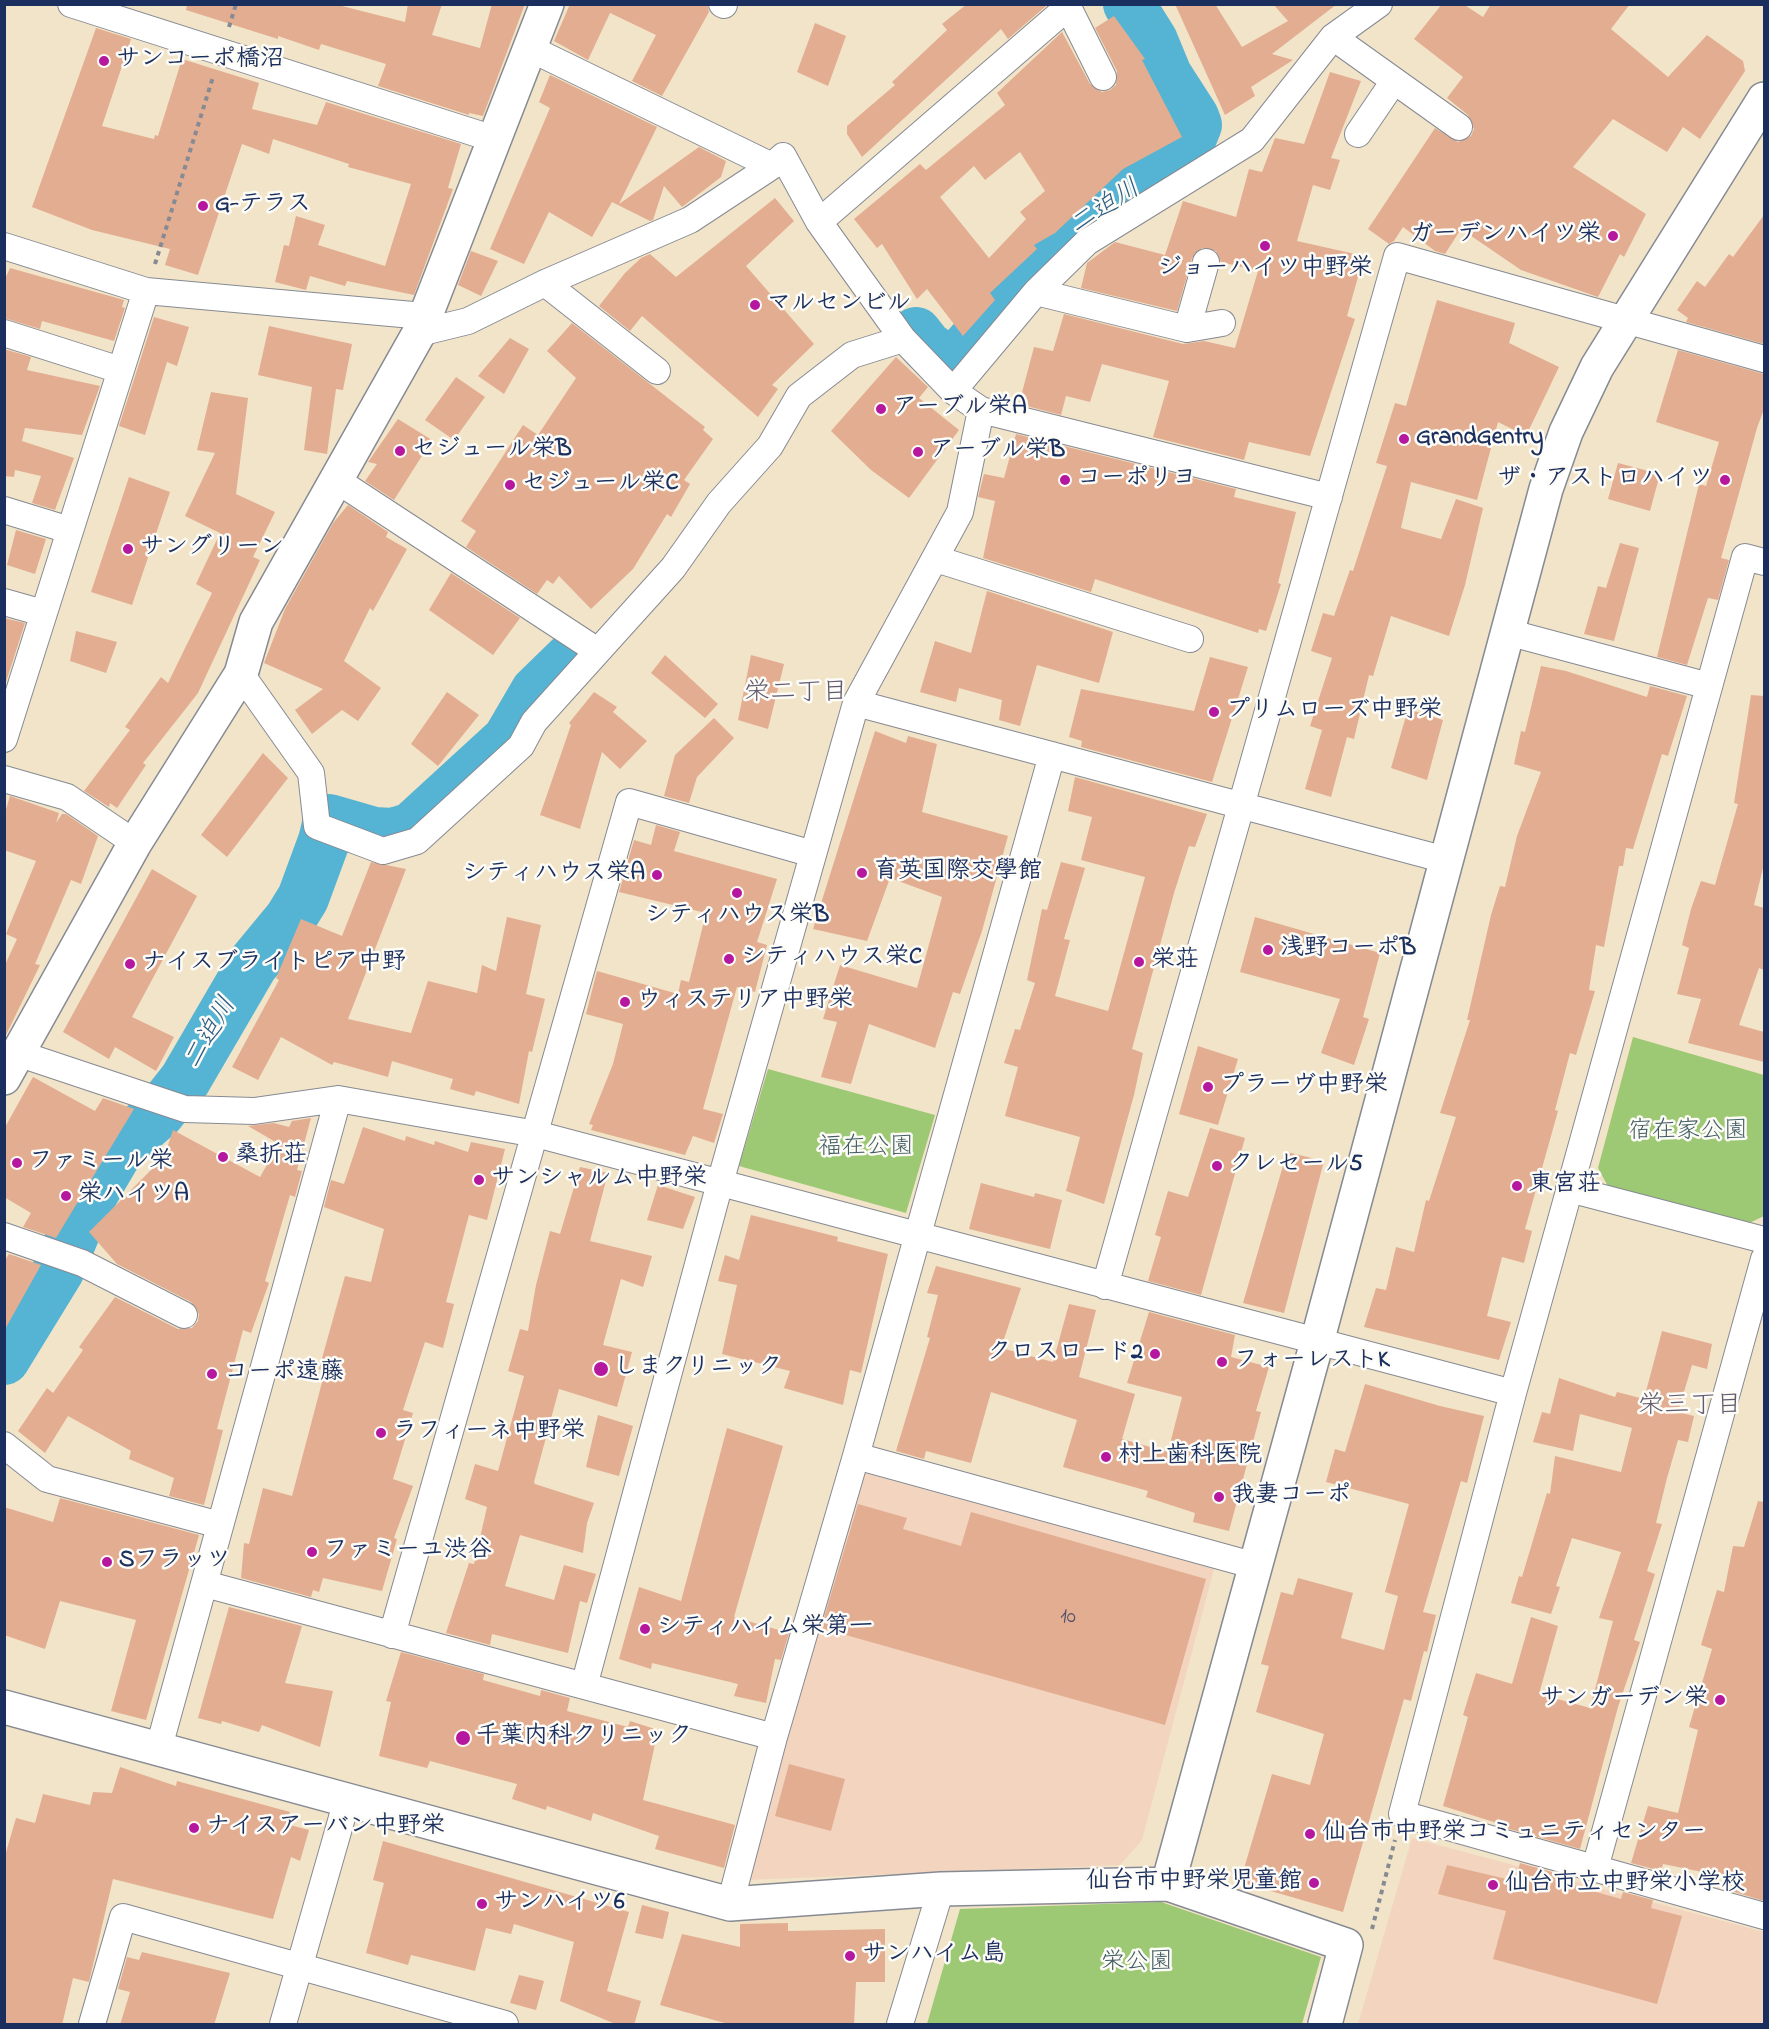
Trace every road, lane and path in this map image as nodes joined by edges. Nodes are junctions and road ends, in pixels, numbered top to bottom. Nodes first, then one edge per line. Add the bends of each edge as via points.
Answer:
1 (71, 4) edge
2 (236, 4) edge
3 (547, 4) edge
4 (1379, 4) edge
5 (1333, 37) junction
6 (529, 48) junction
7 (221, 52) junction
8 (1103, 77) dead end
9 (1394, 81) junction
10 (1764, 99) edge
11 (1460, 127) dead end
12 (1358, 134) dead end
13 (494, 138) junction
14 (772, 166) junction
15 (819, 222) junction
16 (4, 246) edge
17 (1206, 262) dead end
18 (545, 282) junction
19 (146, 291) junction
20 (1036, 292) junction
21 (1627, 319) junction
22 (1222, 323) dead end
23 (421, 325) junction
24 (1187, 329) junction
25 (4, 333) edge
26 (903, 339) junction
27 (1764, 360) edge
28 (120, 370) junction
29 (657, 371) dead end
30 (953, 391) junction
31 (981, 410) junction
32 (338, 481) junction
33 (1329, 497) junction
34 (4, 510) edge
35 (69, 530) junction
36 (936, 559) junction
37 (1764, 562) edge
38 (4, 602) edge
39 (43, 613) junction
40 (1507, 632) junction
41 (1190, 639) dead end
42 (596, 650) junction
43 (241, 674) junction
44 (1709, 686) junction
45 (856, 703) junction
46 (4, 739) edge
47 (1052, 755) junction
48 (4, 779) edge
49 (1241, 805) junction
50 (135, 843) junction
51 (813, 854) junction
52 (1446, 860) junction
53 (9, 1069) edge
54 (338, 1099) junction
55 (536, 1134) junction
56 (720, 1183) junction
57 (1569, 1190) junction
58 (917, 1235) junction
59 (4, 1236) edge
60 (1764, 1240) edge
61 (1764, 1260) edge
62 (1105, 1286) junction
63 (184, 1315) dead end
64 (1317, 1342) junction
65 (1513, 1393) junction
66 (4, 1445) edge
67 (856, 1456) junction
68 (220, 1525) junction
69 (1256, 1566) junction
70 (205, 1584) junction
71 (392, 1635) junction
72 (584, 1686) junction
73 (4, 1707) edge
74 (774, 1737) junction
75 (159, 1747) junction
76 (347, 1800) junction
77 (1401, 1814) junction
78 (1595, 1868) junction
79 (1168, 1884) junction
80 (941, 1889) junction
81 (730, 1904) junction
82 (1764, 1916) edge
83 (1371, 1932) dead end
84 (299, 1966) junction
85 (496, 2023) edge
86 (92, 2025) edge
87 (283, 2025) edge
88 (900, 2025) edge
89 (1325, 2025) edge

1 - 7 street
2 - 7 path
3 - 6 street
4 - 5 street
5 - 9 street
5 - 20 street via 1252,140 1087,242
6 - 13 street
6 - 14 street
7 - 13 street
7 - 19 path
8 - 15 street via 1068,7
9 - 11 street
9 - 12 street
10 - 21 street
13 - 23 street
14 - 15 street via 783,156
14 - 18 street via 690,220
15 - 26 street
16 - 19 street
17 - 24 street
18 - 23 street via 468,321
18 - 29 street
19 - 23 street
19 - 28 street
20 - 24 street
20 - 30 street
21 - 27 street
21 - 33 street via 1397,256
21 - 40 street via 1597,367 1566,432 1546,489
22 - 24 street
23 - 32 street
25 - 28 street
26 - 30 street
26 - 42 street via 852,355 799,396 770,446 719,503 673,568
28 - 35 street
30 - 31 street
31 - 33 street
31 - 36 street via 960,513
32 - 42 street
32 - 43 street via 256,622
33 - 49 street
34 - 35 street
35 - 39 street
36 - 41 street
36 - 45 street
37 - 44 street via 1745,557
38 - 39 street
39 - 46 street
40 - 44 street
40 - 52 street
42 - 43 street via 534,722 521,746 417,841 383,851 317,826 311,773
43 - 50 street
44 - 57 street
45 - 47 street
45 - 51 street
47 - 49 street
47 - 58 street
48 - 50 street via 67,797
49 - 52 street
49 - 62 street
50 - 53 street
51 - 55 street via 629,802
51 - 56 street
52 - 64 street
53 - 54 street via 185,1109 254,1111
54 - 55 street
54 - 68 street
55 - 56 street
55 - 71 street
56 - 58 street
56 - 72 street
57 - 60 street
57 - 65 street
58 - 62 street
58 - 67 street
59 - 63 street via 82,1263
61 - 78 street
62 - 64 street
64 - 65 street
64 - 69 street
65 - 77 street
66 - 68 street via 47,1479
67 - 69 street
67 - 74 street
68 - 70 street
69 - 79 street
70 - 71 street
70 - 75 street
71 - 72 street
72 - 74 street
73 - 75 street
74 - 81 street
75 - 76 street
76 - 81 street
76 - 84 street
77 - 78 street
77 - 83 path
78 - 82 street
79 - 80 street
79 - 89 street via 1347,1945
80 - 81 street
80 - 88 street
84 - 85 street
84 - 86 street via 123,1917
84 - 87 street

